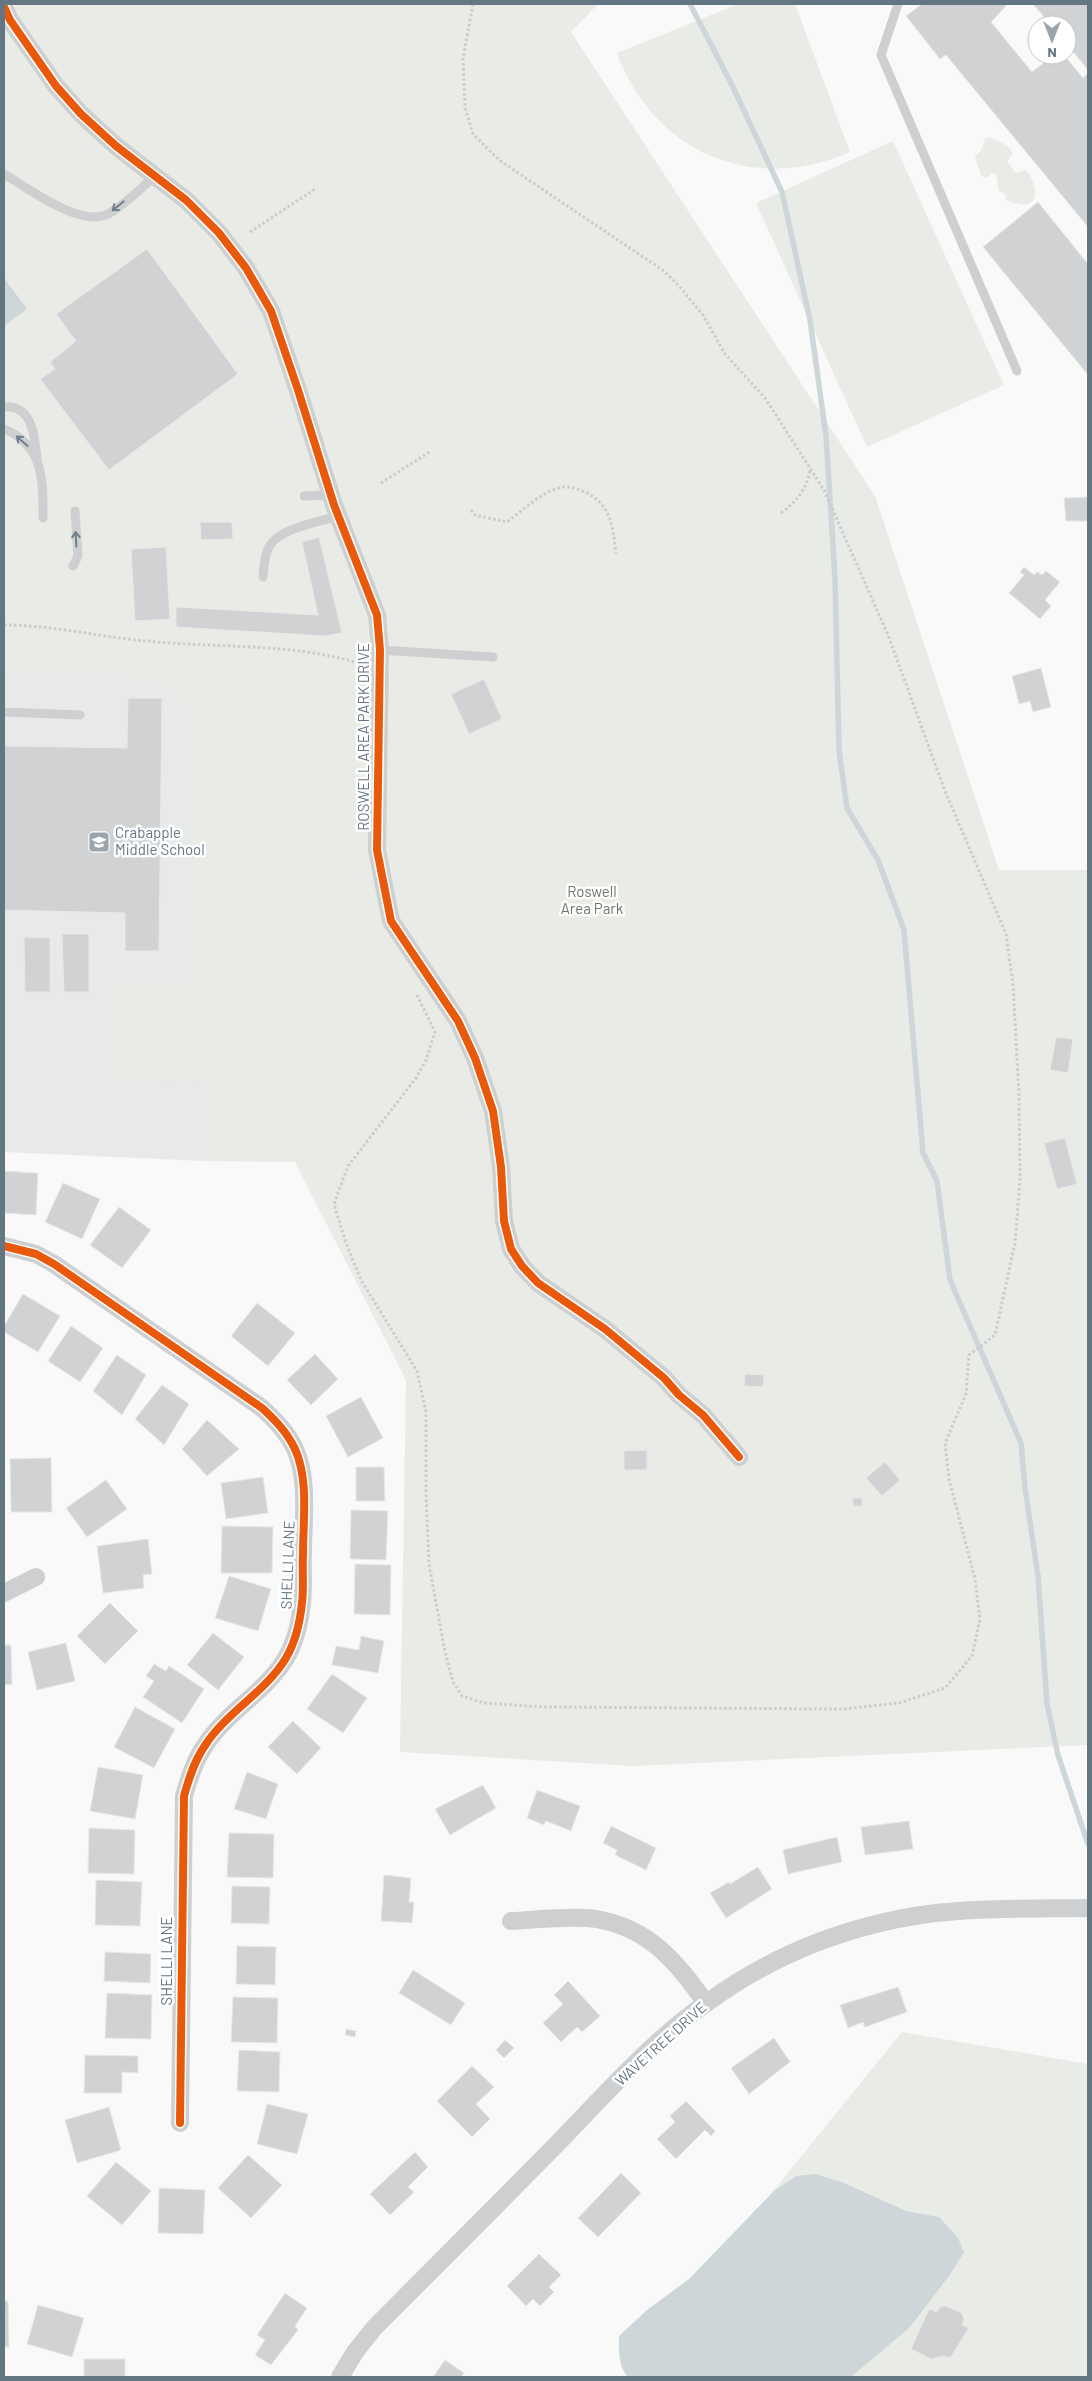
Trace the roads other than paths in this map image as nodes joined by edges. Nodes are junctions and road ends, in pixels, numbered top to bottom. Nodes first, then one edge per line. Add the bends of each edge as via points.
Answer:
1 (898, 4) edge
2 (4, 7) edge
3 (4, 174) edge
4 (156, 175) junction
5 (1017, 371) dead end
6 (4, 407) edge
7 (4, 429) edge
8 (37, 458) junction
9 (331, 495) junction
10 (304, 496) dead end
11 (75, 511) dead end
12 (338, 516) junction
13 (43, 518) dead end
14 (73, 566) dead end
15 (263, 577) dead end
16 (380, 650) junction
17 (493, 657) dead end
18 (4, 712) edge
19 (80, 714) dead end
20 (4, 1246) edge
21 (739, 1457) dead end
22 (36, 1577) dead end
23 (4, 1593) edge
24 (1088, 1908) edge
25 (511, 1921) dead end
26 (706, 2003) junction
27 (180, 2123) dead end
28 (340, 2377) edge

1 - 5 lane via 881,54
2 - 4 street, ROSWELL AREA PARK DRIVE via 10,20 69,100 116,146
4 -> 3 lane via 108,213 86,217 64,209
4 - 9 street, ROSWELL AREA PARK DRIVE via 219,233 246,268 271,311
6 - 8 lane via 16,407 28,417 36,438
8 -> 7 lane via 25,442
8 - 13 lane
9 - 10 lane
9 - 12 street, ROSWELL AREA PARK DRIVE
14 -> 11 lane via 78,556
12 - 15 lane via 275,538 266,555
12 - 16 street, ROSWELL AREA PARK DRIVE via 377,615
16 - 17 lane
16 - 21 street, ROSWELL AREA PARK DRIVE via 377,850 390,921 458,1021 474,1058 493,1111 504,1221 511,1248 522,1266 538,1282 605,1329 664,1378 703,1415
18 - 19 lane
20 - 27 street, SHELLI LANE via 36,1254 54,1264 262,1408 281,1426 301,1467 304,1488 302,1602 296,1635 287,1657 273,1677 205,1745 192,1768 184,1796
22 - 23 street
24 - 26 street, WAVETREE DRIVE via 964,1911 878,1923 791,1953 746,1976
25 - 26 street via 594,1918 639,1934 677,1963
26 - 28 street, WAVETREE DRIVE via 654,2046 376,2327

